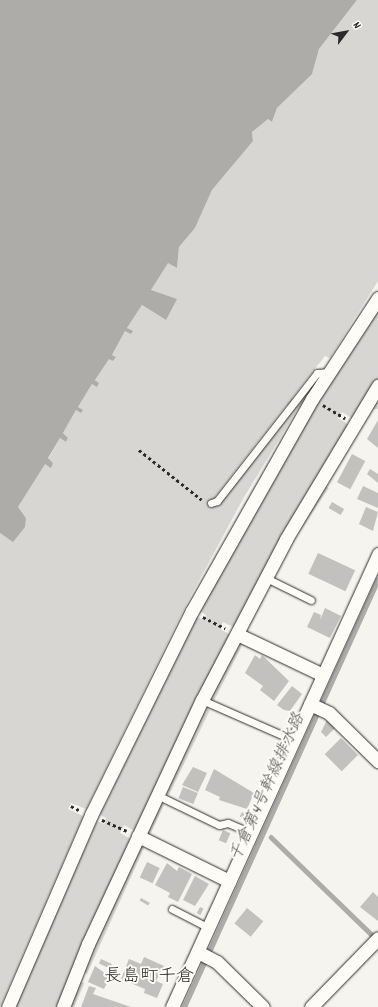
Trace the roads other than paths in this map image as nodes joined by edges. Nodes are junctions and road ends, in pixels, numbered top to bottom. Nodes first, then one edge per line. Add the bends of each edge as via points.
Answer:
1 (378, 298) edge
2 (330, 372) junction
3 (378, 386) edge
4 (212, 503) road end
5 (378, 554) edge
6 (266, 578) junction
7 (311, 600) dead end
8 (236, 634) junction
9 (323, 675) junction
10 (202, 700) junction
11 (317, 708) junction
12 (293, 740) junction
13 (378, 761) edge
14 (157, 795) junction
15 (252, 833) junction
16 (138, 836) junction
17 (230, 881) junction
18 (172, 909) dead end
19 (208, 928) junction
20 (378, 938) edge
21 (204, 956) junction
22 (8, 1007) edge
23 (63, 1007) edge
24 (172, 1007) edge
25 (263, 1007) edge
26 (311, 1007) edge

1 - 2 street
2 - 4 lane via 317,373 217,501
2 - 22 street via 192,611 88,822
3 - 6 street
5 - 9 street
6 - 7 lane
6 - 8 street
8 - 9 street
8 - 10 street
9 - 11 street
10 - 12 lane
10 - 14 street
11 - 12 street
11 - 13 street
12 - 15 street
14 - 15 lane via 219,825 228,823
14 - 16 street
15 - 17 street
16 - 17 street
16 - 23 street
17 - 19 street
18 - 19 lane
19 - 21 street
20 - 26 street
21 - 24 street
21 - 25 street

